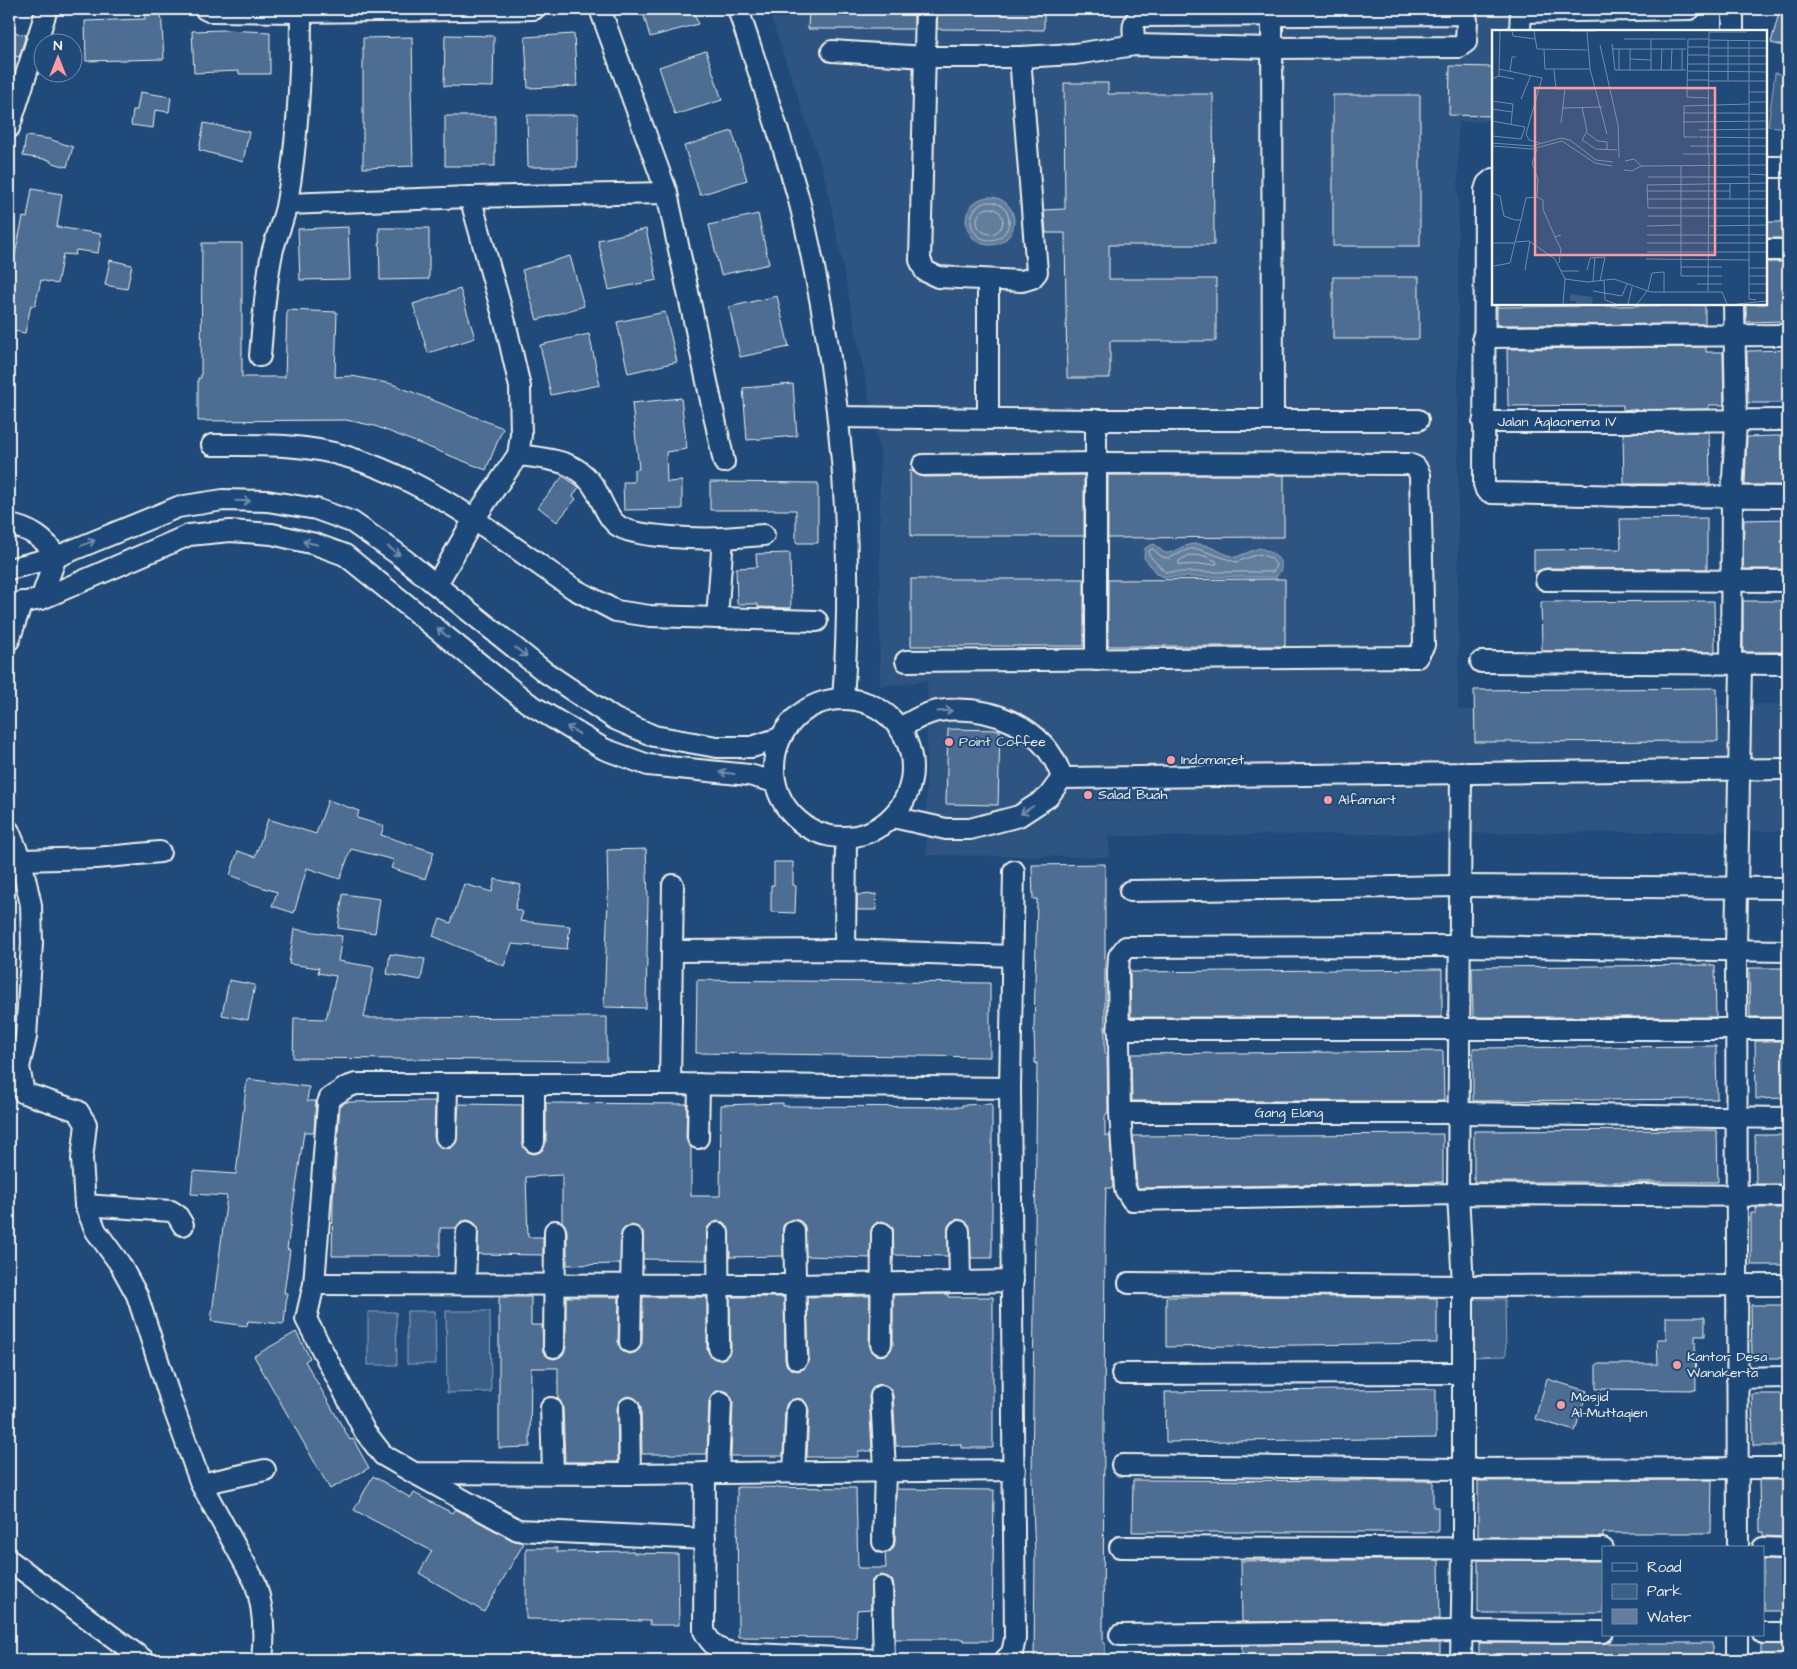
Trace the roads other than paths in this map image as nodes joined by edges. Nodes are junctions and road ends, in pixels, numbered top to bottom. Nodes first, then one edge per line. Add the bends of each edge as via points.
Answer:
1 (47, 9) edge
2 (205, 9) edge
3 (534, 9) edge
4 (600, 9) edge
5 (738, 9) edge
6 (926, 9) edge
7 (1690, 9) edge
8 (1733, 9) edge
9 (301, 12) junction
10 (1272, 15) junction
11 (1366, 15) junction
12 (1521, 17) edge
13 (1733, 30) edge
14 (1136, 45) junction
15 (1273, 48) junction
16 (1366, 48) junction
17 (832, 51) dead end
18 (1020, 57) junction
19 (925, 58) junction
20 (9, 128) edge
21 (1788, 166) edge
22 (1767, 167) edge
23 (1492, 179) edge
24 (667, 193) junction
25 (470, 197) junction
26 (287, 204) junction
27 (1767, 250) edge
28 (1788, 250) edge
29 (1489, 255) edge
30 (988, 281) junction
31 (1734, 305) edge
32 (1735, 335) junction
33 (1788, 335) edge
34 (1483, 337) junction
35 (260, 356) dead end
36 (838, 417) junction
37 (988, 419) junction
38 (1096, 420) junction
39 (1273, 420) junction
40 (1418, 420) dead end
41 (1788, 420) edge
42 (1736, 421) junction
43 (1483, 422) junction
44 (212, 445) dead end
45 (518, 455) junction
46 (724, 462) dead end
47 (1097, 463) junction
48 (923, 465) dead end
49 (1732, 497) junction
50 (1788, 497) edge
51 (474, 519) junction
52 (9, 525) edge
53 (764, 535) dead end
54 (723, 538) junction
55 (56, 556) junction
56 (9, 569) edge
57 (1546, 580) dead end
58 (1732, 580) junction
59 (1788, 580) edge
60 (437, 584) junction
61 (24, 602) edge
62 (717, 618) junction
63 (816, 621) dead end
64 (9, 640) edge
65 (1096, 660) junction
66 (906, 662) dead end
67 (1481, 662) dead end
68 (1736, 664) junction
69 (1788, 664) edge
70 (843, 699) junction
71 (900, 728) junction
72 (780, 738) junction
73 (1738, 769) junction
74 (1788, 769) edge
75 (1461, 772) junction
76 (1062, 778) junction
77 (775, 782) junction
78 (893, 817) junction
79 (9, 830) edge
80 (846, 837) junction
81 (160, 852) dead end
82 (21, 860) junction
83 (1014, 871) dead end
84 (673, 885) dead end
85 (1460, 886) junction
86 (1788, 888) edge
87 (1737, 889) junction
88 (1130, 891) dead end
89 (1460, 946) junction
90 (845, 950) junction
91 (1736, 950) junction
92 (673, 951) junction
93 (1788, 951) edge
94 (1012, 956) junction
95 (1118, 1029) junction
96 (1459, 1029) junction
97 (1736, 1029) junction
98 (1788, 1029) edge
99 (447, 1084) junction
100 (534, 1084) junction
101 (670, 1084) junction
102 (699, 1084) junction
103 (1010, 1088) junction
104 (16, 1093) edge
105 (1120, 1113) junction
106 (1459, 1113) junction
107 (1736, 1118) junction
108 (1788, 1118) edge
109 (446, 1137) dead end
110 (698, 1138) dead end
111 (534, 1142) dead end
112 (1458, 1194) junction
113 (1736, 1196) junction
114 (1788, 1196) edge
115 (85, 1205) junction
116 (183, 1226) dead end
117 (555, 1231) dead end
118 (794, 1231) dead end
119 (960, 1231) dead end
120 (467, 1232) dead end
121 (718, 1233) dead end
122 (882, 1233) dead end
123 (632, 1237) dead end
124 (1013, 1281) junction
125 (960, 1282) junction
126 (465, 1283) junction
127 (882, 1283) junction
128 (1129, 1283) dead end
129 (314, 1284) junction
130 (631, 1284) junction
131 (718, 1285) junction
132 (795, 1285) junction
133 (1735, 1285) junction
134 (1788, 1285) edge
135 (554, 1286) junction
136 (1463, 1286) junction
137 (630, 1342) dead end
138 (882, 1344) dead end
139 (554, 1347) dead end
140 (720, 1348) dead end
141 (797, 1360) dead end
142 (1464, 1373) junction
143 (1122, 1374) dead end
144 (1788, 1377) edge
145 (1737, 1378) junction
146 (882, 1396) dead end
147 (721, 1402) dead end
148 (551, 1408) dead end
149 (629, 1408) dead end
150 (797, 1410) dead end
151 (1122, 1465) dead end
152 (1737, 1467) junction
153 (1788, 1468) edge
154 (1462, 1469) junction
155 (265, 1470) dead end
156 (884, 1470) junction
157 (1015, 1470) junction
158 (414, 1473) junction
159 (552, 1473) junction
160 (712, 1473) junction
161 (794, 1473) junction
162 (630, 1474) junction
163 (201, 1484) junction
164 (705, 1539) junction
165 (883, 1542) dead end
166 (1738, 1546) edge
167 (1120, 1547) dead end
168 (1764, 1548) edge
169 (1788, 1548) edge
170 (1602, 1549) edge
171 (1464, 1550) junction
172 (9, 1560) edge
173 (882, 1587) dead end
174 (1460, 1631) junction
175 (1602, 1632) edge
176 (1764, 1633) edge
177 (1788, 1633) edge
178 (1120, 1635) dead end
179 (1737, 1636) edge
180 (144, 1660) edge
181 (262, 1660) edge
182 (878, 1660) edge
183 (884, 1660) edge
184 (1005, 1660) edge
185 (1460, 1660) edge
186 (1737, 1660) edge

1 - 20 street
2 - 9 street
3 - 9 street
4 - 24 street
5 - 36 street via 797,194 833,369
6 - 19 street
7 - 12 street
8 - 13 street
9 - 26 street via 301,86
10 - 11 street
10 - 14 street via 1140,16 1133,24
10 - 15 street
11 - 16 street
11 - 16 street via 1460,14 1468,20 1466,42 1459,47
14 - 15 street
14 - 18 street via 1075,54
15 - 16 street
15 - 39 street
17 - 19 street
18 - 19 street
18 - 30 street via 1036,272 1032,278 1022,281
19 - 30 street via 920,260 926,271 938,277
21 - 22 street
23 - 29 street via 1485,190
24 - 25 street
24 - 46 street
25 - 26 street
25 - 45 street via 520,387
26 - 35 street via 270,268
27 - 28 street
29 - 34 street
30 - 37 street
31 - 32 street
32 - 33 street
32 - 34 street
32 - 42 street
34 - 43 street
36 - 37 street
36 - 70 street via 849,554 848,639
37 - 38 street
38 - 39 street
38 - 47 street
39 - 40 street
41 - 42 street, Jalan Aglaonema IV
42 - 43 street, Jalan Aglaonema IV
42 - 49 street
43 - 49 street via 1484,484 1492,494
44 - 51 street via 279,445 348,456 429,491
45 - 51 street
45 - 54 street via 567,464 589,477 617,525 633,532 701,540
47 - 48 street
47 - 65 street
47 - 65 street via 1399,464 1416,467 1420,475 1424,645 1417,657
49 - 50 street
49 - 58 street
51 - 60 street
51 - 62 street via 574,589 616,611 650,616
52 - 55 street via 38,537
53 - 54 street
54 - 62 street
55 - 56 street
55 -> 60 street via 178,507 223,500 267,501 316,509 352,522
55 - 61 street
57 - 58 street
58 - 59 street
58 - 68 street
60 -> 72 street via 545,672 615,719 654,736 717,747 752,747
61 - 64 street
77 -> 61 street via 726,772 648,765 604,749 528,703 345,555 315,544 246,532 189,535
62 - 63 street
65 - 66 street
67 - 68 street
68 - 69 street
68 - 73 street
70 - 71 street via 875,707
70 - 72 street via 824,702 806,710 791,722
71 -> 76 street via 937,712 986,712 1012,721 1028,731 1048,749 1058,763
71 - 78 street via 909,745 913,764 911,783
72 - 77 street via 774,760
73 - 74 street
73 - 75 street
73 - 87 street
75 - 76 street
75 - 85 street
76 -> 78 street via 1048,797 1019,816 970,829 946,829
77 - 80 street via 793,816 817,832
78 - 80 street via 863,834
79 - 82 street
80 - 90 street
81 - 82 street
82 - 104 street via 31,905 32,943 26,1037
83 - 94 street
84 - 92 street
85 - 87 street
85 - 88 street
85 - 89 street
86 - 87 street
87 - 91 street
89 - 91 street
89 - 95 street via 1126,947 1119,956 1118,966
89 - 96 street
90 - 92 street
90 - 94 street
91 - 93 street
91 - 97 street
92 - 101 street
94 - 103 street
95 - 96 street
95 - 105 street
96 - 97 street
96 - 106 street
97 - 98 street
97 - 107 street
99 - 100 street
99 - 109 street
99 - 129 street via 356,1084 330,1098
100 - 101 street
100 - 111 street
101 - 102 street
102 - 103 street
102 - 110 street
103 - 124 street
104 - 115 street via 78,1111 83,1116 86,1124 82,1159
105 - 106 street, Gang Elang
105 - 112 street via 1125,1189 1132,1200
106 - 107 street, Gang Elang
106 - 112 street
107 - 108 street, Gang Elang
107 - 113 street
112 - 113 street
112 - 136 street
113 - 114 street
113 - 133 street
115 - 116 street via 171,1212 178,1215
115 - 163 street via 96,1231 120,1264 136,1295
117 - 135 street
118 - 132 street
119 - 125 street
120 - 126 street
121 - 131 street
122 - 127 street
123 - 130 street
124 - 125 street
124 - 157 street
125 - 127 street
126 - 129 street
126 - 135 street
127 - 132 street
127 - 138 street
128 - 136 street
129 - 158 street via 306,1314 308,1324 365,1432 383,1455
130 - 131 street
130 - 135 street
130 - 137 street
131 - 132 street
131 - 140 street
132 - 141 street
133 - 134 street
133 - 136 street
133 - 145 street
135 - 139 street
136 - 142 street
142 - 143 street
142 - 154 street
144 - 145 street
145 - 152 street
146 - 156 street
147 - 160 street
148 - 159 street
149 - 162 street
150 - 161 street
151 - 154 street
152 - 153 street
152 - 154 street
152 - 166 street
154 - 171 street
155 - 163 street
156 - 157 street
156 - 161 street
156 - 165 street
157 - 184 street via 1015,1639 1012,1653
158 - 159 street
158 - 164 street via 518,1530
159 - 162 street
160 - 161 street
160 - 162 street
160 - 164 street
163 - 181 street via 259,1595 264,1630
164 - 182 street via 704,1632 717,1648 733,1653
167 - 171 street
168 - 169 street
170 - 171 street
171 - 174 street
172 - 180 street
173 - 183 street
174 - 175 street
174 - 178 street
174 - 185 street
176 - 177 street
179 - 186 street

